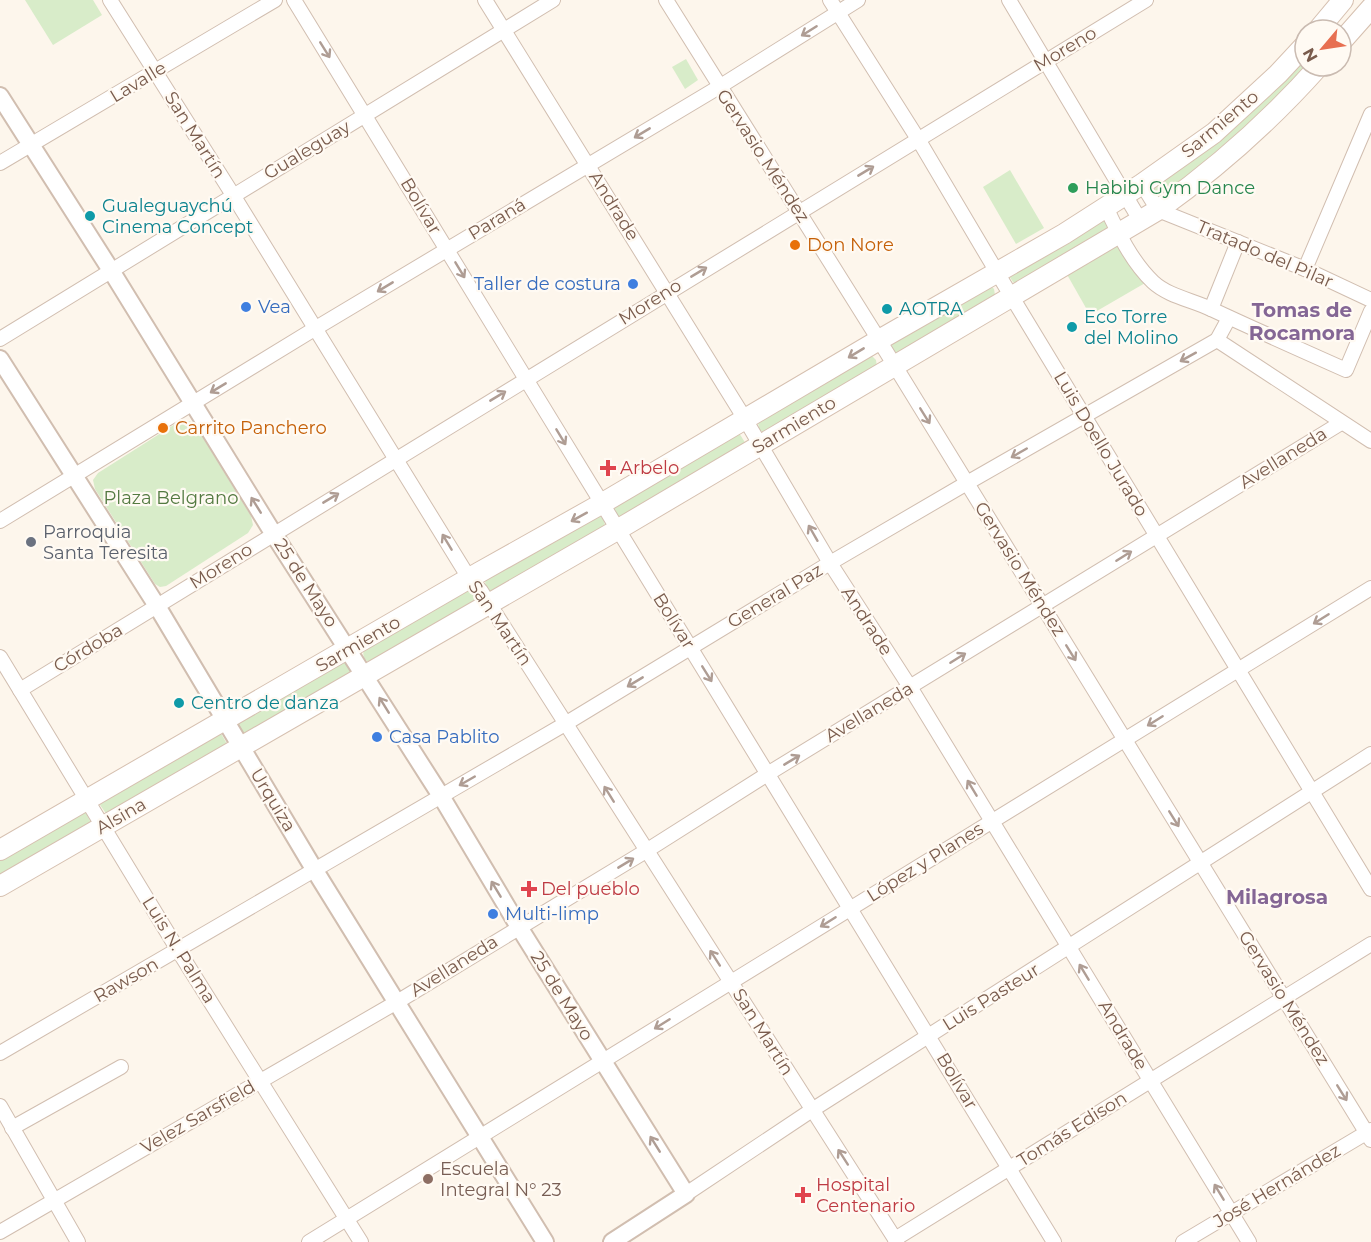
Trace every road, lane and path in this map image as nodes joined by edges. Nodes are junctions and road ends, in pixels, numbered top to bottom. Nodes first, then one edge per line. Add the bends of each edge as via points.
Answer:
1 (110, 0) edge
2 (275, 0) edge
3 (294, 0) edge
4 (485, 0) edge
5 (553, 0) edge
6 (666, 0) edge
7 (830, 0) edge
8 (858, 0) edge
9 (1009, 0) edge
10 (1146, 0) edge
11 (1343, 0) edge
12 (1350, 0) edge
13 (1371, 8) edge
14 (838, 13) junction
15 (1328, 18) edge
16 (1353, 28) edge
17 (504, 30) junction
18 (1293, 58) edge
19 (1046, 60) junction
20 (155, 71) junction
21 (1308, 78) edge
22 (719, 87) junction
23 (0, 96) edge
24 (1371, 114) edge
25 (365, 115) junction
26 (918, 139) junction
27 (31, 145) junction
28 (0, 163) edge
29 (589, 165) junction
30 (1134, 190) junction
31 (233, 195) junction
32 (1106, 207) junction
33 (1158, 210) junction
34 (799, 212) junction
35 (1140, 220) junction
36 (1118, 234) junction
37 (1238, 242) junction
38 (447, 250) junction
39 (1305, 269) junction
40 (112, 272) junction
41 (998, 272) junction
42 (667, 292) junction
43 (1012, 297) junction
44 (1371, 300) edge
45 (1211, 309) junction
46 (1371, 311) edge
47 (1229, 318) junction
48 (316, 328) junction
49 (0, 339) edge
50 (879, 340) junction
51 (1217, 340) junction
52 (0, 359) edge
53 (894, 366) junction
54 (526, 379) junction
55 (192, 403) junction
56 (1083, 416) junction
57 (745, 419) junction
58 (1341, 423) junction
59 (1371, 441) edge
60 (761, 445) junction
61 (397, 458) junction
62 (75, 476) junction
63 (966, 483) junction
64 (602, 504) junction
65 (0, 521) edge
66 (617, 530) junction
67 (273, 533) junction
68 (1156, 536) junction
69 (830, 563) junction
70 (469, 578) junction
71 (1371, 588) edge
72 (489, 604) junction
73 (157, 606) junction
74 (1042, 606) junction
75 (691, 648) junction
76 (349, 649) junction
77 (0, 657) edge
78 (1238, 670) junction
79 (365, 675) junction
80 (910, 687) junction
81 (20, 690) junction
82 (227, 720) junction
83 (565, 724) junction
84 (1125, 740) junction
85 (242, 747) junction
86 (1371, 754) edge
87 (769, 773) junction
88 (1312, 792) junction
89 (441, 796) junction
90 (88, 800) junction
91 (992, 821) junction
92 (104, 826) junction
93 (0, 850) edge
94 (646, 851) junction
95 (1201, 863) junction
96 (314, 869) junction
97 (0, 885) edge
98 (1371, 889) edge
99 (851, 908) junction
100 (519, 927) junction
101 (1371, 944) edge
102 (1069, 947) junction
103 (178, 950) junction
104 (731, 982) junction
105 (1284, 998) junction
106 (397, 1002) junction
107 (929, 1036) junction
108 (0, 1053) edge
109 (602, 1060) junction
110 (121, 1067) dead end
111 (1151, 1080) junction
112 (260, 1081) junction
113 (0, 1106) edge
114 (812, 1110) junction
115 (12, 1128) junction
116 (1370, 1134) edge
117 (480, 1136) junction
118 (1009, 1168) junction
119 (686, 1194) junction
120 (54, 1201) junction
121 (1232, 1213) junction
122 (346, 1218) junction
123 (0, 1232) edge
124 (896, 1240) edge
125 (78, 1242) edge
126 (309, 1242) edge
127 (361, 1242) edge
128 (545, 1242) edge
129 (612, 1242) edge
130 (1054, 1242) edge
131 (1183, 1242) edge
132 (1249, 1242) edge

1 - 20 street, San Martín
2 - 20 street, Lavalle
3 -> 25 street, Bolívar
4 - 17 street, Andrade
5 - 17 street, Gualeguay
6 - 22 street, Gervasio Méndez
7 - 14 street, Luis Doello Jurado
8 - 14 street, Paraná
9 - 19 street
10 - 19 street, Moreno
11 - 15 main road
12 - 13 main road via 1359,7
13 - 16 main road
14 -> 22 street, Paraná
14 - 26 street, Luis Doello Jurado
17 - 25 street, Gualeguay
17 - 29 street, Andrade
18 - 30 main road, Sarmiento via 1214,134
19 - 26 street, Moreno
19 - 30 street
20 - 27 street, Lavalle
20 - 31 street, San Martín
21 - 33 main road, Sarmiento via 1230,154
22 -> 29 street, Paraná
22 - 34 street, Gervasio Méndez
23 - 27 street, 25 de Mayo
24 - 39 street
25 - 31 street, Gualeguay
25 - 38 street, Bolívar
34 -> 26 street, Moreno
26 - 41 street, Luis Doello Jurado
27 - 28 street, Lavalle
27 - 40 street, 25 de Mayo
29 - 38 street, Paraná
29 - 42 street, Andrade
30 - 32 main road, Sarmiento
30 - 33 street
30 - 35 street
31 - 40 street, Gualeguay
31 - 48 street, San Martín
32 - 36 street
32 - 41 main road, Sarmiento
33 - 35 main road, Sarmiento
33 - 37 street, Tratado del Pilar
42 -> 34 street, Moreno
34 - 50 street, Gervasio Méndez
35 - 36 main road, Sarmiento
36 - 43 main road, Sarmiento
36 - 45 street via 1154,283
37 - 39 street, Tratado del Pilar
37 - 45 street
38 -> 48 street, Paraná
38 -> 54 street, Bolívar
39 - 44 street, Tratado del Pilar
40 - 49 street, Gualeguay
40 - 55 street, 25 de Mayo
41 - 43 street, Luis Doello Jurado
41 - 50 main road, Sarmiento
42 - 54 street, Moreno
42 - 57 street, Andrade
43 - 53 main road, Sarmiento
43 - 56 street, Luis Doello Jurado
45 - 47 street
46 - 47 street via 1346,370
47 - 51 street
48 -> 55 street, Paraná
48 - 61 street, San Martín
50 - 53 street, Gervasio Méndez
50 -> 57 main road, Sarmiento
51 -> 56 street, General Paz
51 - 58 street
52 - 62 street, Urquiza
53 - 60 main road, Sarmiento
53 -> 63 street, Gervasio Méndez
61 -> 54 street, Moreno
54 -> 64 street, Bolívar
55 - 62 street, Paraná
67 -> 55 street, 25 de Mayo
56 -> 63 street, General Paz
56 - 68 street, Luis Doello Jurado
57 - 60 street, Andrade
57 - 64 main road, Sarmiento
58 - 59 street
58 - 68 street, Avellaneda
60 - 66 main road, Sarmiento
69 -> 60 street, Andrade
67 -> 61 street, Moreno
70 -> 61 street, San Martín
62 - 65 street, Paraná
62 - 73 street, Urquiza
63 - 69 street, General Paz
63 - 74 street, Gervasio Méndez
64 - 66 street, Bolívar
64 -> 70 main road, Sarmiento
66 - 72 main road, Sarmiento
66 - 75 street, Bolívar
67 - 73 street, Moreno
67 - 76 street, 25 de Mayo
74 -> 68 street, Avellaneda
68 - 78 street, Luis Doello Jurado
69 - 75 street, General Paz
69 - 80 street, Andrade
70 - 72 street, San Martín
70 - 76 main road, Sarmiento
71 -> 78 street, López y Planes
72 - 79 main road, Sarmiento
72 - 83 street, San Martín
73 - 81 street, Córdoba
73 - 82 street, Urquiza
80 -> 74 street, Avellaneda
74 -> 84 street, Gervasio Méndez
75 -> 83 street, General Paz
75 -> 87 street, Bolívar
76 - 79 street, 25 de Mayo
76 - 82 main road, Sarmiento
77 - 81 street, Luis N. Palma
78 -> 84 street, López y Planes
78 - 88 street, Luis Doello Jurado
79 - 85 main road, Sarmiento
89 -> 79 street, 25 de Mayo
87 -> 80 street, Avellaneda
91 -> 80 street, Andrade
81 - 90 street, Luis N. Palma
82 - 85 street, Urquiza
82 - 90 main road, Alsina
83 -> 89 street, General Paz
94 -> 83 street, San Martín
84 - 91 street, López y Planes
84 -> 95 street, Gervasio Méndez
85 - 92 main road, Alsina
85 - 96 street, Urquiza
86 - 88 street, Luis Pasteur
87 - 94 street, Avellaneda
87 - 99 street, Bolívar
88 - 95 street, Luis Pasteur
88 - 98 street, Luis Doello Jurado
89 - 96 street, General Paz
100 -> 89 street, 25 de Mayo
90 - 92 street, Luis N. Palma
90 - 93 main road, Alsina
91 - 99 street, López y Planes
91 - 102 street, Andrade
92 - 97 main road, Alsina
92 - 103 street, Luis N. Palma
100 -> 94 street, Avellaneda
104 -> 94 street, San Martín
95 - 102 street, Luis Pasteur
95 - 105 street, Gervasio Méndez
96 - 103 street, Rawson
96 - 106 street, Urquiza
99 -> 104 street, López y Planes
99 - 107 street, Bolívar
100 - 106 street, Avellaneda
100 - 109 street, 25 de Mayo
101 - 105 street, Tomás Edison
102 - 107 street, Luis Pasteur
111 -> 102 street, Andrade
103 - 108 street, Rawson
103 - 112 street, Luis N. Palma
104 -> 109 street, López y Planes
104 - 114 street, San Martín
105 - 111 street, Tomás Edison
105 -> 116 street, Gervasio Méndez
106 - 112 street, Velez Sarsfield
106 - 117 street, Urquiza
107 - 114 street, Luis Pasteur
107 - 118 street, Bolívar
109 - 117 street, López y Planes
119 -> 109 street, 25 de Mayo
110 - 115 street
111 - 118 street, Tomás Edison
121 -> 111 street, Andrade
112 - 120 street, Velez Sarsfield
112 - 122 street, Luis N. Palma
113 - 115 street
114 - 119 street, Luis Pasteur
124 -> 114 street, San Martín
115 - 120 street
116 - 121 street, José Hernández
117 - 122 street, López y Planes
117 - 128 street, Urquiza
118 - 124 street, Tomás Edison
118 - 130 street, Bolívar
119 - 129 street, Luis Pasteur
120 - 123 street, Velez Sarsfield
120 - 125 street
121 - 131 street, José Hernández
121 - 132 street, Andrade
122 - 126 street, López y Planes
122 - 127 street, Luis N. Palma

